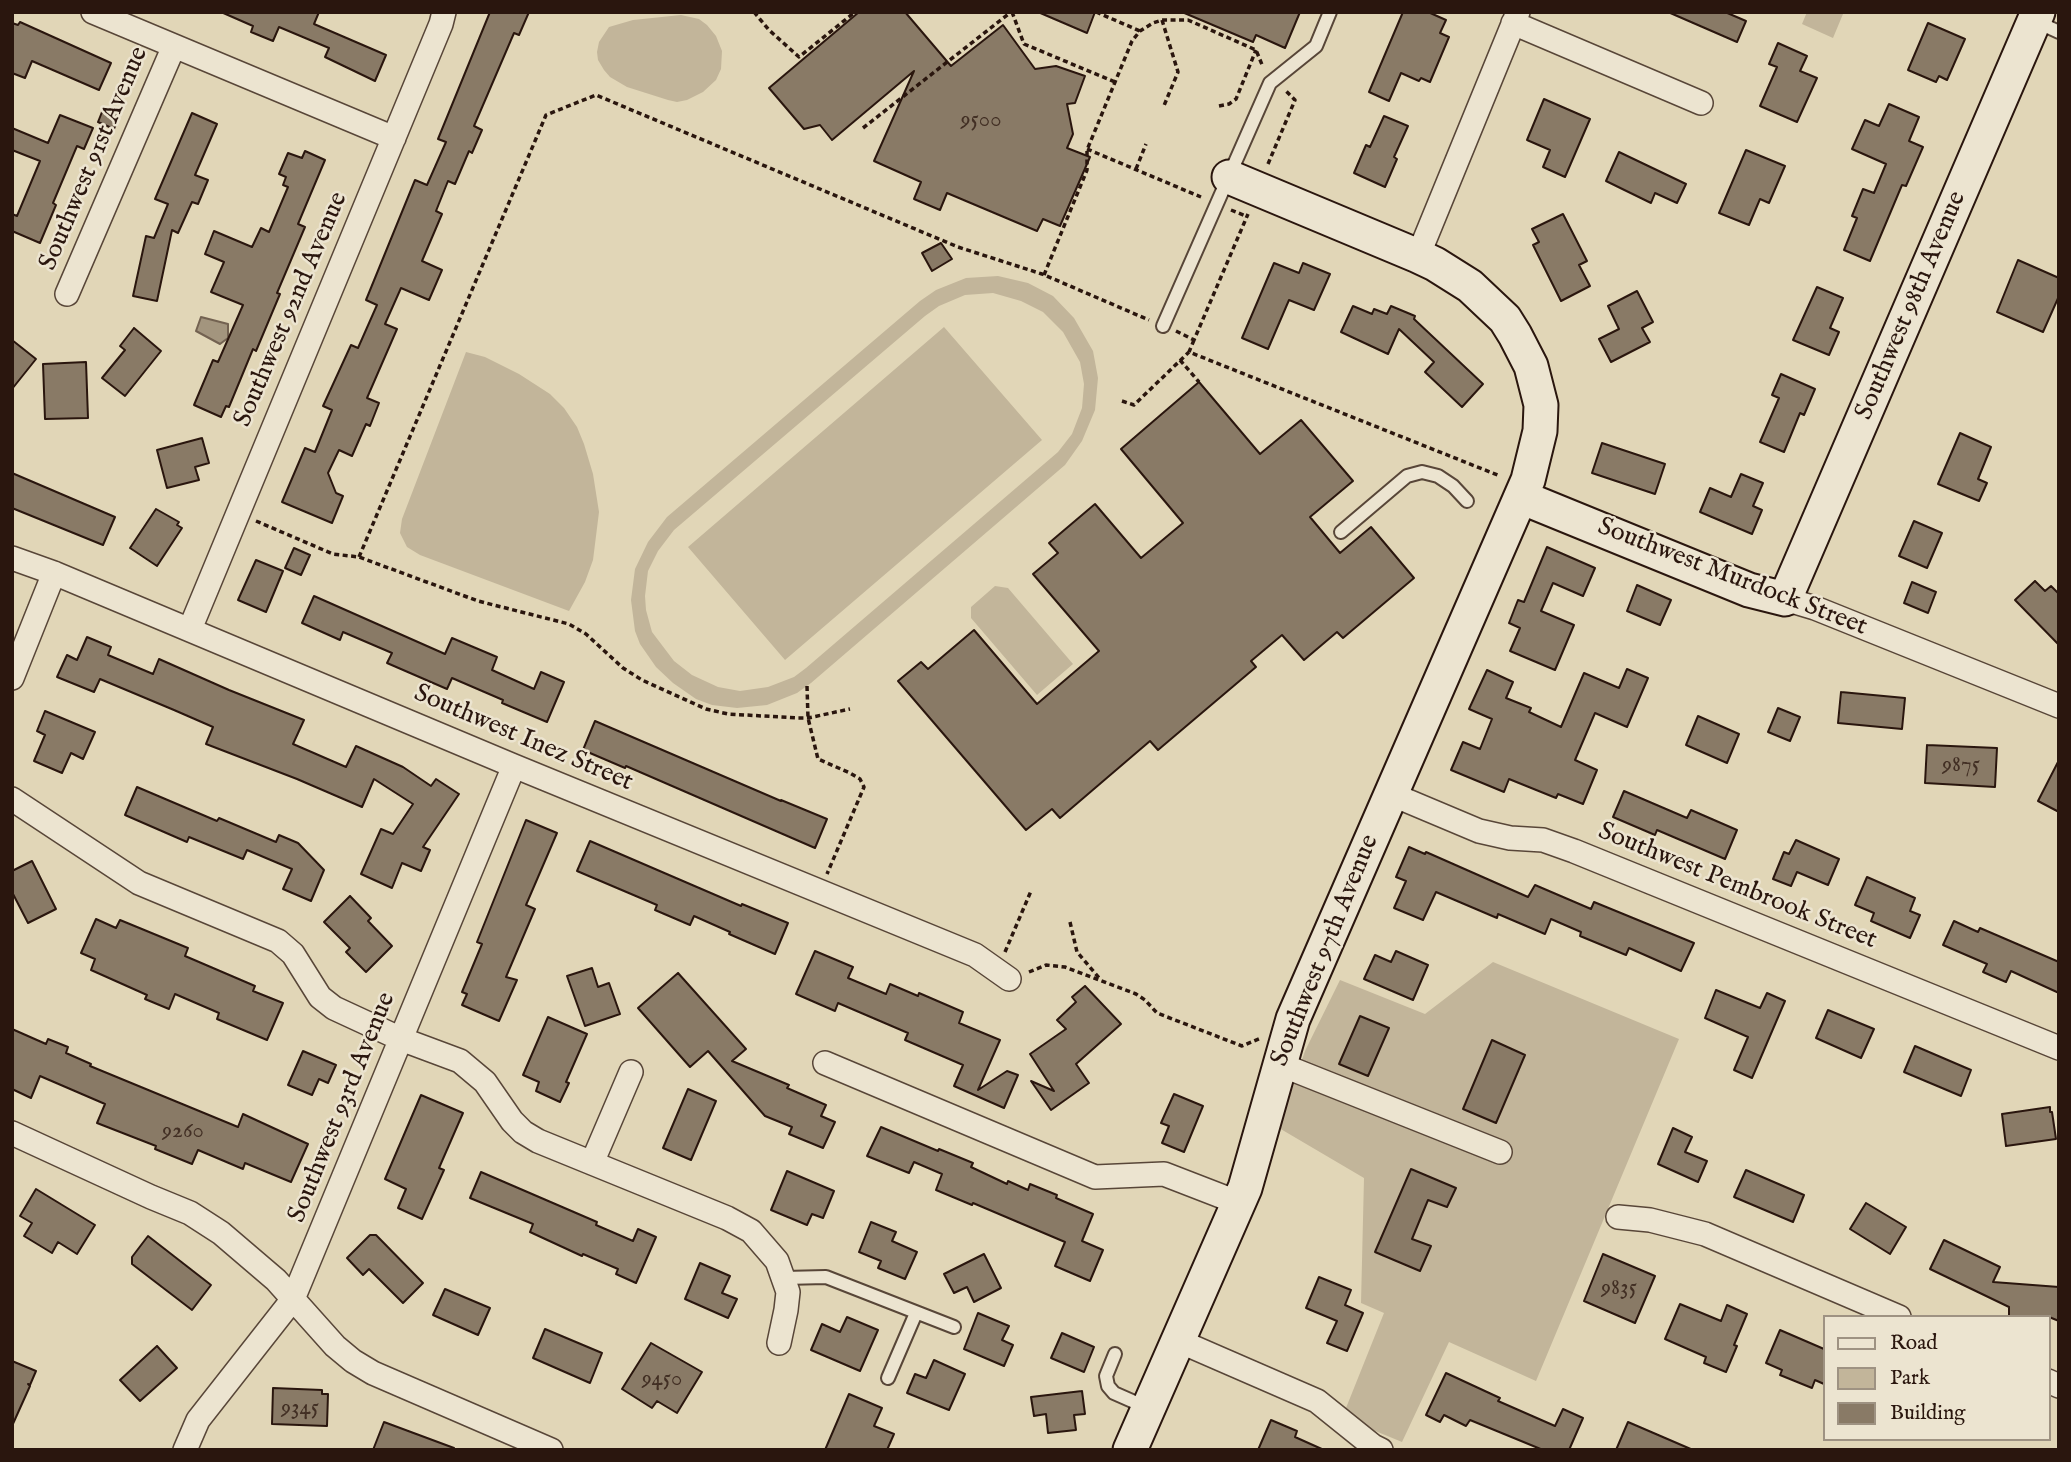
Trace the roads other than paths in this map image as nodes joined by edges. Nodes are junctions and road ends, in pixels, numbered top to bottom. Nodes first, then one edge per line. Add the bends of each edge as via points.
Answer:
1 (93, 12) edge
2 (444, 12) edge
3 (1330, 12) edge
4 (1515, 18) edge
5 (2044, 22) edge
6 (174, 46) junction
7 (1701, 103) dead end
8 (394, 138) junction
9 (1243, 192) junction
10 (1418, 256) junction
11 (67, 294) dead end
12 (1163, 326) road end
13 (1523, 492) junction
14 (1467, 501) dead end
15 (1341, 532) dead end
16 (12, 558) edge
17 (54, 573) junction
18 (1785, 600) junction
19 (190, 629) junction
20 (12, 678) edge
21 (2059, 706) edge
22 (514, 766) junction
23 (1391, 794) junction
24 (12, 799) edge
25 (1009, 978) road end
26 (401, 1039) junction
27 (2059, 1048) edge
28 (1274, 1049) junction
29 (825, 1063) dead end
30 (631, 1072) dead end
31 (12, 1133) edge
32 (1500, 1152) dead end
33 (592, 1163) junction
34 (1239, 1203) junction
35 (1618, 1217) dead end
36 (784, 1278) junction
37 (293, 1299) junction
38 (916, 1313) junction
39 (1894, 1315) edge
40 (954, 1327) dead end
41 (1179, 1341) junction
42 (779, 1343) dead end
43 (1115, 1354) dead end
44 (888, 1378) dead end
45 (1149, 1408) junction
46 (185, 1450) edge
47 (551, 1450) edge
48 (1130, 1450) edge
49 (1381, 1450) edge

1 - 6 street
2 - 8 street, Southwest 92nd Avenue
3 - 9 lane via 1316,46 1270,83
4 - 7 street
4 - 10 street
5 - 18 street, Southwest 98th Avenue
6 - 8 street
6 - 11 street, Southwest 91st Avenue
8 - 19 street, Southwest 92nd Avenue
9 - 10 street
9 - 12 lane
10 - 13 street via 1454,275 1489,302 1515,335 1531,366 1541,405 1540,431
13 - 18 street, Southwest Murdock Street via 1749,590
13 - 23 street, Southwest 97th Avenue
14 - 15 lane via 1454,486 1422,472 1407,477
16 - 17 street, Southwest Inez Street
17 - 19 street, Southwest Inez Street
17 - 20 street
18 - 21 street, Southwest Murdock Street
19 - 22 street, Southwest Inez Street
22 - 25 street, Southwest Inez Street via 975,956
22 - 26 street, Southwest 93rd Avenue
23 - 27 street, Southwest Pembrook Street via 1479,831 1544,840 1574,851
23 - 28 street, Southwest 97th Avenue via 1287,1035
24 - 26 street via 139,883 278,941 334,1008
26 - 33 street via 460,1061 485,1082 523,1132
26 - 37 street, Southwest 93rd Avenue
28 - 32 street
28 - 34 street, Southwest 97th Avenue via 1255,1158
29 - 34 street via 1095,1177 1164,1174
30 - 33 street
31 - 37 street via 190,1213 221,1233
33 - 36 street via 751,1231 777,1261
34 - 41 street, Southwest 97th Avenue
35 - 39 street via 1704,1234
36 - 38 lane via 826,1278
36 - 42 street via 788,1292
37 - 46 street, Southwest 93rd Avenue via 198,1420
37 - 47 street via 335,1346 373,1373
38 - 40 lane
38 - 44 lane
41 - 45 street, Southwest 97th Avenue
41 - 49 street via 1317,1401
43 - 45 lane via 1106,1376 1108,1386
45 - 48 street, Southwest 97th Avenue

